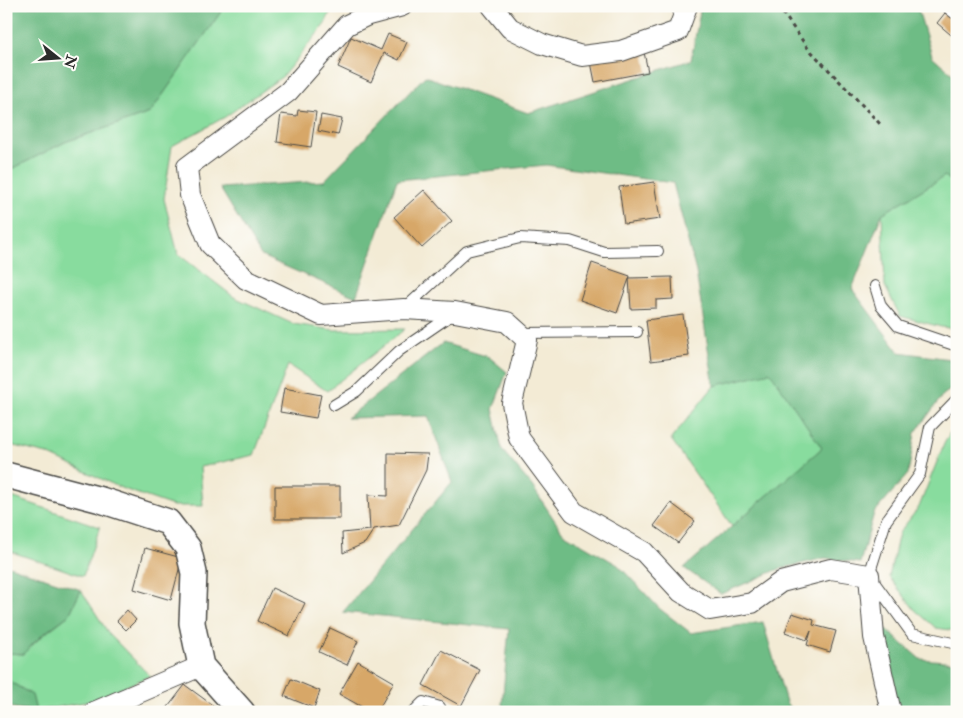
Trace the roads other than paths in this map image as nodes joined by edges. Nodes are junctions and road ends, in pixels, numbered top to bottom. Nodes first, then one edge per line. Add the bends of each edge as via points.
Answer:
1 (402, 6) edge
2 (492, 6) edge
3 (687, 6) edge
4 (953, 6) edge
5 (957, 9) edge
6 (368, 10) edge
7 (658, 251) dead end
8 (875, 286) dead end
9 (404, 310) junction
10 (456, 312) junction
11 (637, 332) dead end
12 (519, 333) junction
13 (957, 346) edge
14 (957, 399) edge
15 (334, 405) dead end
16 (6, 475) edge
17 (869, 575) junction
18 (957, 644) edge
19 (201, 666) junction
20 (440, 707) dead end
21 (94, 712) edge
22 (242, 712) edge
23 (412, 712) edge
24 (891, 712) edge

1 - 6 street
2 - 3 street via 510,28 542,44 582,56 621,51 678,31
4 - 5 street
6 - 9 street via 347,25 288,92 187,168 190,195 210,244 246,279 321,315
7 - 9 lane via 604,252 570,241 511,240 467,251
8 - 13 lane via 881,306 898,326
9 - 10 street
10 - 12 street via 507,322
10 - 15 lane via 399,351 357,391
11 - 12 lane
12 - 17 street via 527,340 512,403 519,438 574,512 644,552 682,592 710,610 752,602 781,582 831,568
14 - 17 lane via 930,427 920,474 886,521
16 - 19 street via 168,522 188,548 194,573 192,623
17 - 18 lane via 912,634
17 - 24 street via 874,637
19 - 21 street
19 - 22 street
20 - 23 lane via 423,702

